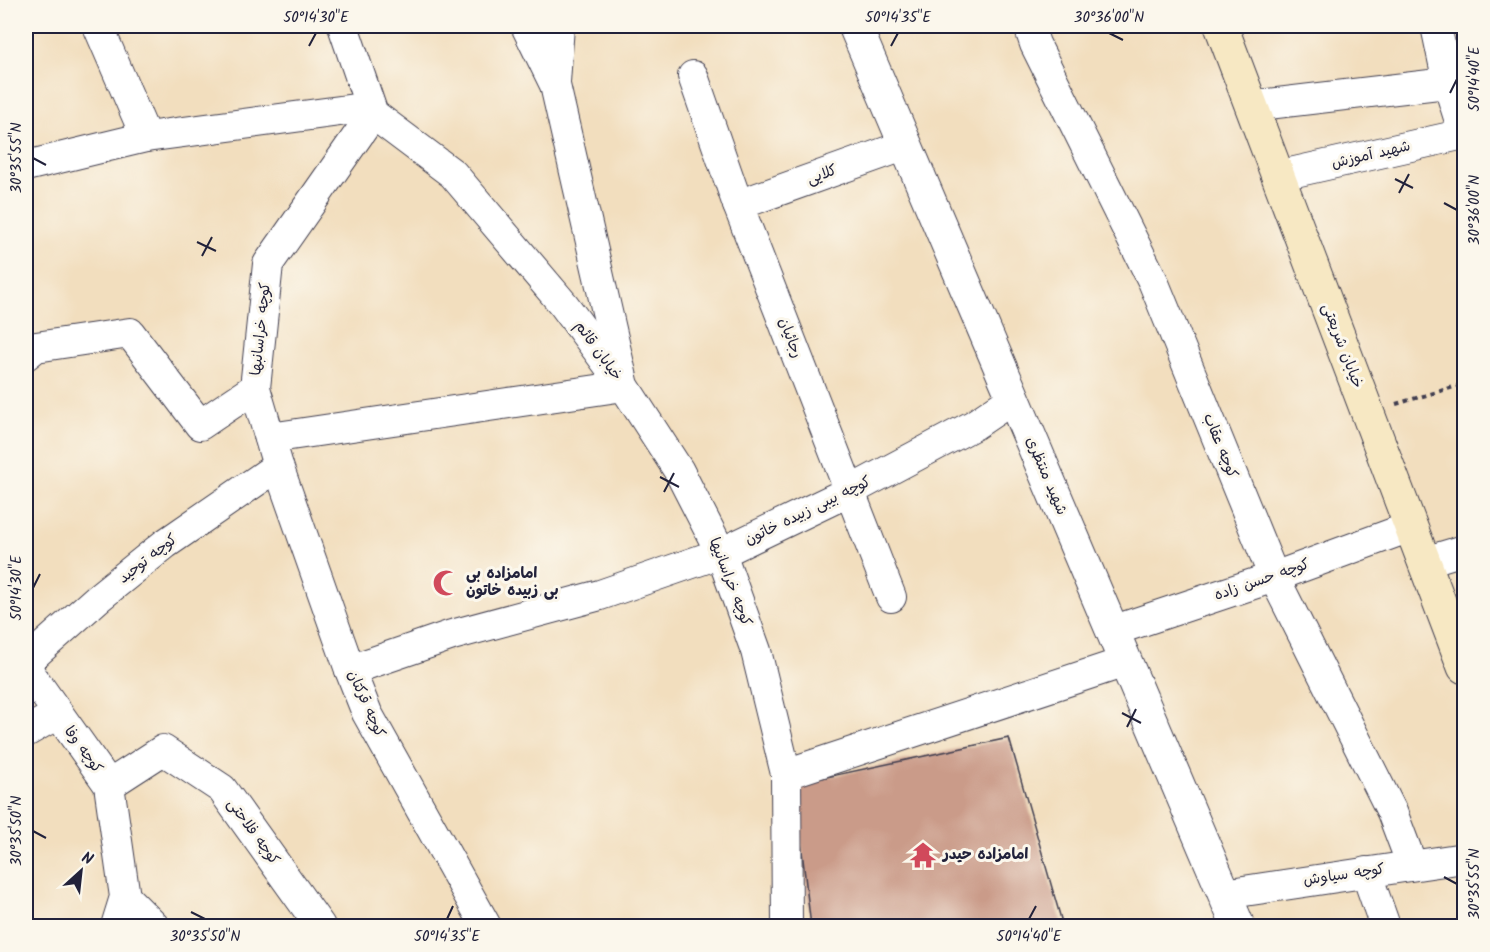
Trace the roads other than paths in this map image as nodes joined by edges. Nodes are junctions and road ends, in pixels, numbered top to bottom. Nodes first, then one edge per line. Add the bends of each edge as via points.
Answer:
1 (98, 26) edge
2 (343, 26) edge
3 (526, 26) edge
4 (559, 26) edge
5 (855, 26) edge
6 (1029, 26) edge
7 (1436, 26) edge
8 (1221, 28) edge
9 (693, 76) dead end
10 (1456, 82) edge
11 (555, 85) junction
12 (1251, 106) junction
13 (372, 110) junction
14 (1464, 134) edge
15 (146, 137) junction
16 (906, 145) junction
17 (26, 166) edge
18 (1277, 176) junction
19 (738, 205) junction
20 (26, 355) edge
21 (624, 386) junction
22 (255, 388) junction
23 (1014, 398) junction
24 (274, 452) junction
25 (850, 491) junction
26 (1410, 527) junction
27 (1464, 550) edge
28 (721, 553) junction
29 (1424, 562) junction
30 (1274, 577) junction
31 (891, 597) dead end
32 (1112, 631) junction
33 (26, 662) edge
34 (1125, 662) junction
35 (1464, 667) edge
36 (26, 668) edge
37 (350, 670) junction
38 (57, 714) junction
39 (26, 732) edge
40 (786, 774) junction
41 (109, 785) junction
42 (1464, 858) edge
43 (1412, 865) junction
44 (1366, 872) junction
45 (1224, 894) junction
46 (125, 897) junction
47 (116, 927) edge
48 (154, 927) edge
49 (320, 927) edge
50 (486, 927) edge
51 (787, 927) edge
52 (1238, 927) edge
53 (1385, 927) edge

1 - 15 street
2 - 13 street
3 - 11 street
4 - 11 street
5 - 16 street, شهید منتظری
6 - 30 street, کوچه عقاب via 1153,281
7 - 10 street
8 - 12 main road, خیابان شریعتی
9 - 19 street, رجائیان
10 - 12 street
10 - 14 street
11 - 21 street, کوچه خراسانیها
12 - 18 main road, خیابان شریعتی
13 - 15 street
13 - 21 street, خیابان قائم via 453,174 564,305
13 - 22 street, کوچه خراسانبها via 268,264
14 - 18 street, شهید آموزش
15 - 17 street
16 - 19 street, کلایی
16 - 23 street, شهید منتظری
18 - 26 main road, خیابان شریعتی
19 - 25 street, رجائیان
20 - 22 street via 36,347 130,333 200,425
21 - 24 street, خیابان قائم
21 - 28 street, کوچه خراسانیها via 679,471
22 - 24 street, کوچه خراسانبها
23 - 25 street, کوچه بیبی زبیده خاتون via 974,425
23 - 32 street, شهید منتظری
24 - 33 street, کوچه توحید
24 - 37 street, کوچه قرکتان
25 - 28 street, کوچه بیبی زبیده خاتون
25 - 31 street, رجائیان
26 - 29 main road, خیابان شریعتی
26 - 30 street, کوچه حسن زاده
27 - 29 street
28 - 37 street, کوچه بیبی زبیده خاتون via 600,595 452,635
28 - 40 street, کوچه خراسانیها via 756,651
29 - 35 main road, خیابان شریعتی
30 - 32 street, کوچه حسن زاده
30 - 43 street, کوچه عقاب via 1392,812
32 - 34 street, شهید منتظری
34 - 40 street
34 - 45 street, شهید منتظری
36 - 38 street, کوچه وفا
37 - 50 street, کوچه قرکتان via 367,713
38 - 39 street
38 - 41 street, کوچه وفا
40 - 51 street, کوچه خراسانیها
41 - 46 street, کوچه وفا
41 - 49 street, کوچه فلاحتی via 163,750 222,789
42 - 43 street, کوچه سیاوش
43 - 44 street, کوچه سیاوش
44 - 45 street, کوچه سیاوش
44 - 53 street
45 - 52 street, شهید منتظری
46 - 47 street, کوچه وفا
46 - 48 street

